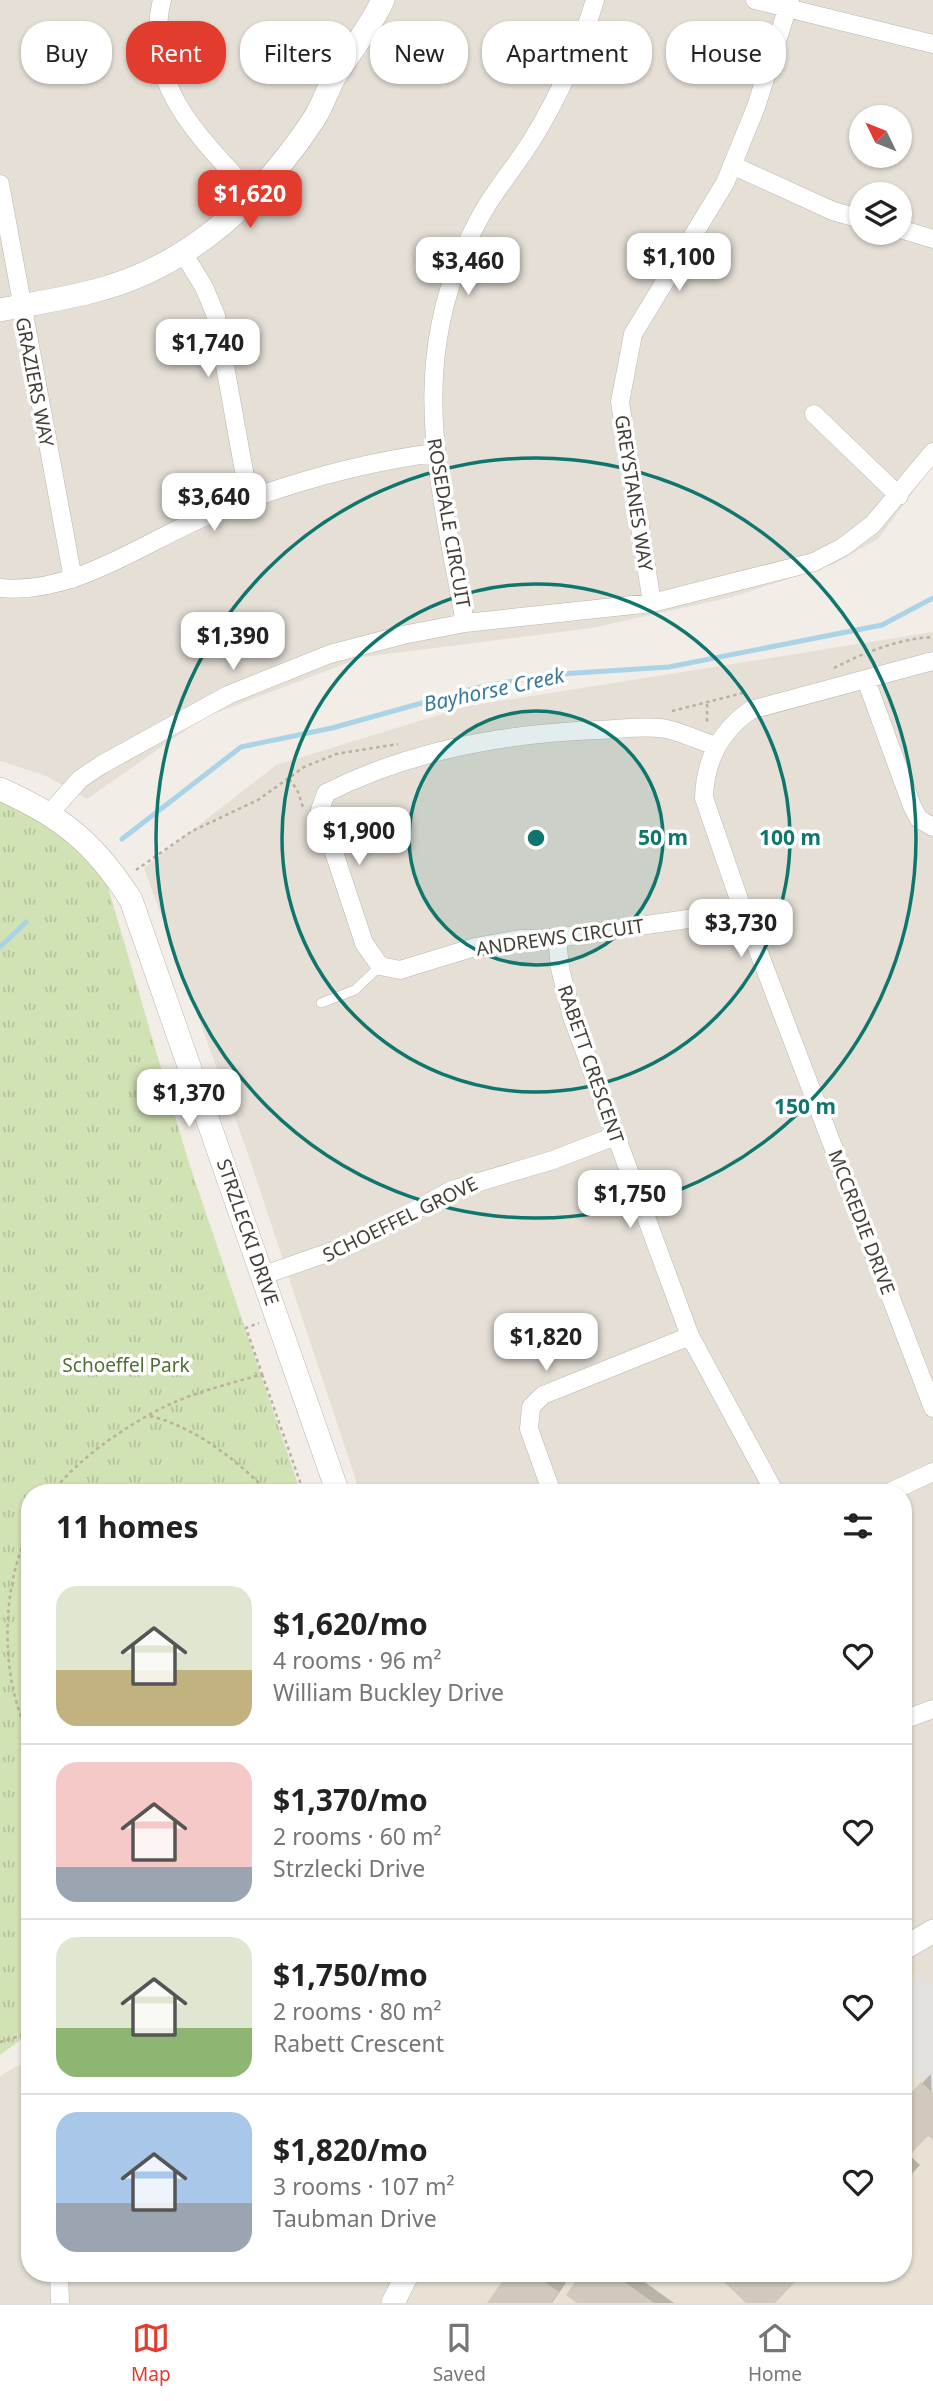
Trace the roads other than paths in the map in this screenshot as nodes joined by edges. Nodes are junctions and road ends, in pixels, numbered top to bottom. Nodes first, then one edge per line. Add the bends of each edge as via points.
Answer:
1 (162, 0) edge
2 (383, 0) edge
3 (595, 0) edge
4 (755, 0) edge
5 (789, 4) edge
6 (933, 44) edge
7 (732, 165) junction
8 (0, 184) edge
9 (254, 196) junction
10 (849, 216) edge
11 (912, 233) edge
12 (933, 239) edge
13 (183, 253) junction
14 (10, 308) edge
15 (814, 414) dead end
16 (933, 452) edge
17 (434, 453) junction
18 (899, 496) junction
19 (249, 499) junction
20 (74, 579) junction
21 (0, 588) edge
22 (652, 604) junction
23 (466, 623) junction
24 (933, 661) edge
25 (866, 680) junction
26 (711, 738) junction
27 (0, 789) edge
28 (50, 813) junction
29 (933, 828) edge
30 (743, 911) junction
31 (557, 938) junction
32 (380, 966) junction
33 (321, 1003) dead end
34 (615, 1136) junction
35 (264, 1275) junction
36 (690, 1336) junction
37 (933, 1408) edge
38 (933, 1472) edge
39 (335, 1484) edge
40 (549, 1484) edge
41 (770, 1484) edge
42 (907, 1484) edge
43 (933, 1709) edge
44 (912, 1717) edge
45 (933, 1931) edge
46 (912, 1944) edge
47 (59, 2282) edge
48 (404, 2282) edge
49 (60, 2303) edge
50 (393, 2303) edge

1 - 9 street via 155,29 167,84 179,111
2 - 9 street via 362,40 334,77 313,120
3 - 17 street, ROSEDALE CIRCUIT via 551,108 478,221 453,279 433,371
4 - 5 street
5 - 6 street
5 - 7 street, GREYSTANES WAY
7 - 10 street
7 - 22 street, GREYSTANES WAY via 633,334 623,380 624,440
8 - 14 street, GRAZIERS WAY
9 - 13 street
11 - 12 street
13 - 14 street via 127,281
13 - 19 street via 216,316
14 - 20 street, GRAZIERS WAY
15 - 18 street
16 - 18 street, ROSEDALE CIRCUIT
17 - 19 street via 347,469
17 - 23 street, ROSEDALE CIRCUIT
18 - 22 street, ROSEDALE CIRCUIT via 873,524 814,562
19 - 20 street via 190,522
20 - 21 street via 33,589
22 - 23 street, ROSEDALE CIRCUIT
23 - 28 street, ROSEDALE CIRCUIT via 366,643 255,682 101,765 80,779
24 - 25 street, MCCREDIE DRIVE
25 - 26 street, MCCREDIE DRIVE via 751,710
25 - 29 street via 912,806 919,819
26 - 30 street, MCCREDIE DRIVE via 704,798
26 - 32 street via 660,728 567,731 484,741 416,756 326,793 320,810 364,943
27 - 28 street, STRZLECKI DRIVE
28 - 35 street, STRZLECKI DRIVE via 105,861 131,900
30 - 31 street, ANDREWS CIRCUIT
30 - 37 street, MCCREDIE DRIVE
31 - 32 street, ANDREWS CIRCUIT via 475,947 400,970
31 - 34 street, RABETT CRESCENT via 563,985
32 - 33 lane via 355,990
34 - 35 street, SCHOEFFEL GROVE via 452,1190 353,1244
34 - 36 street, RABETT CRESCENT
35 - 39 street, STRZLECKI DRIVE
36 - 40 street via 543,1395 531,1407 529,1429
36 - 41 street, RABETT CRESCENT
38 - 42 street
43 - 44 street
45 - 46 street
47 - 49 street
48 - 50 street

